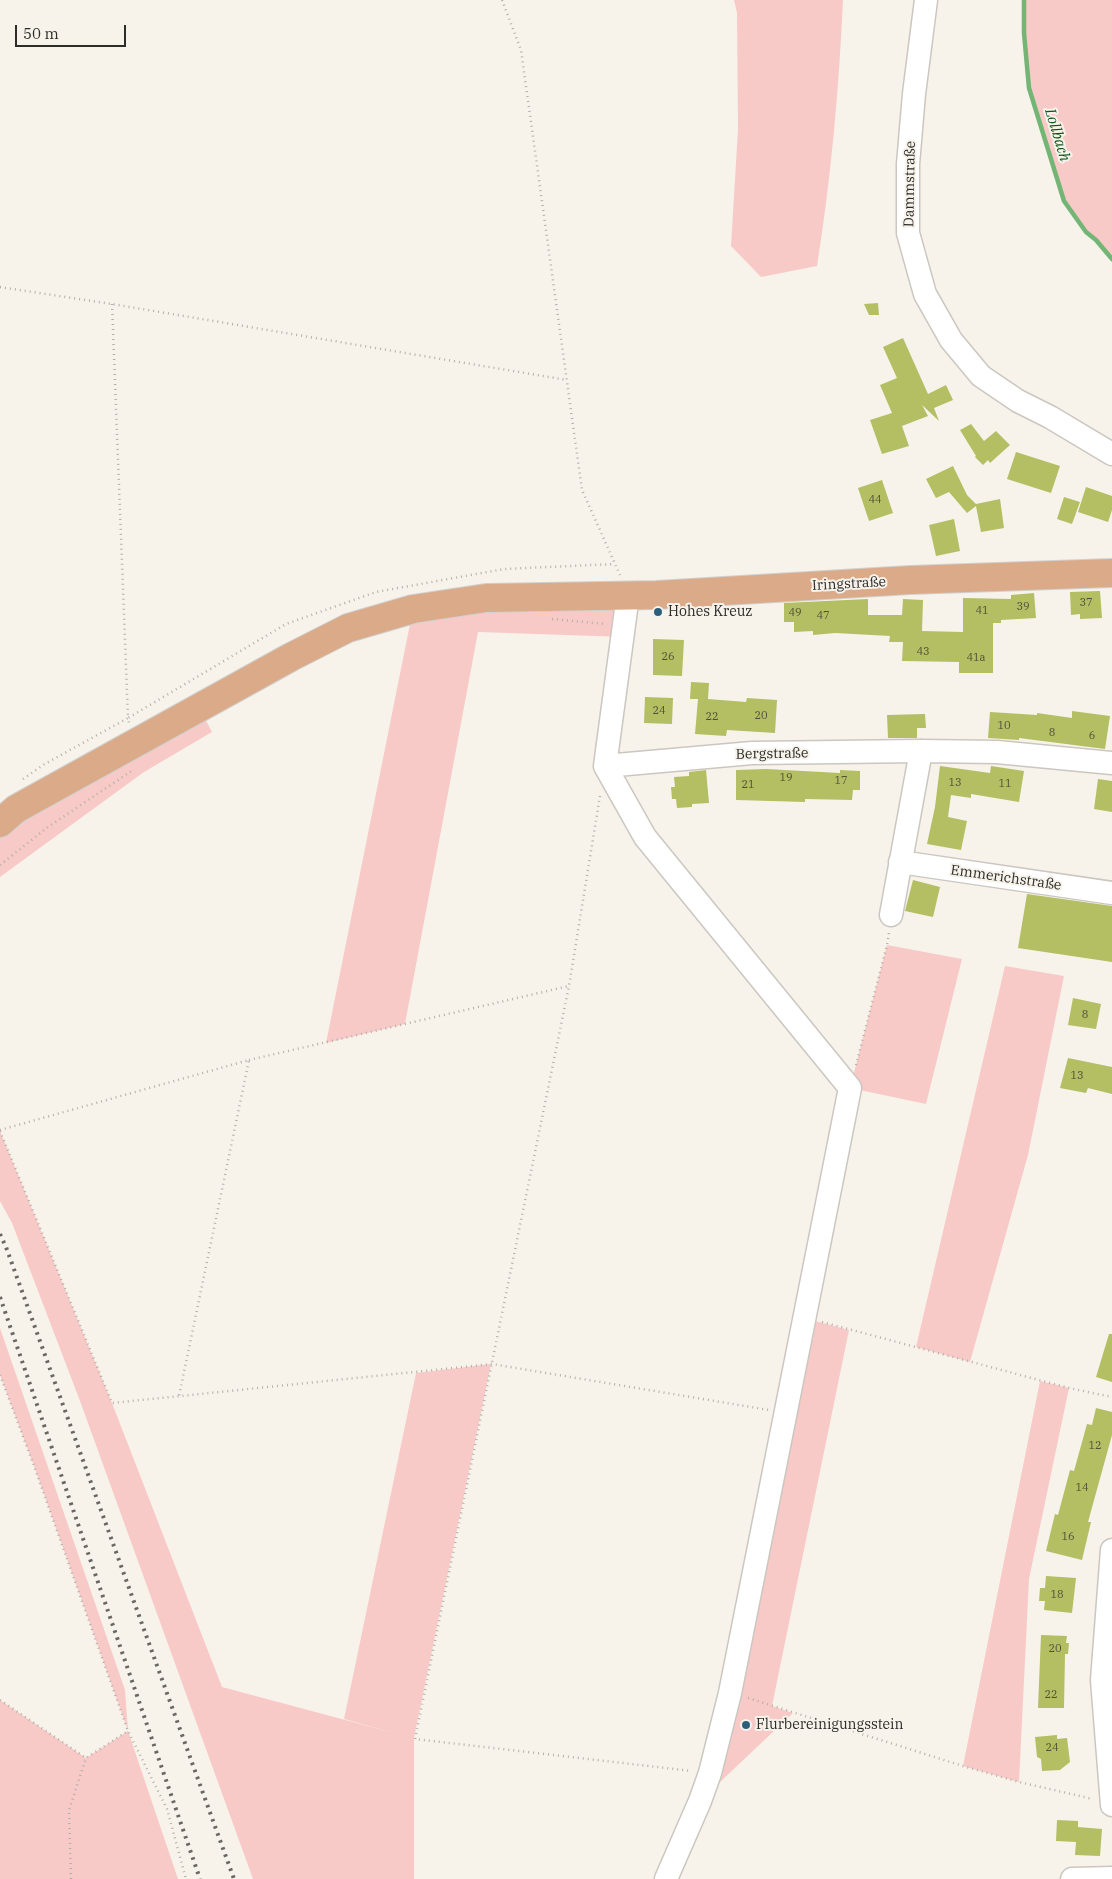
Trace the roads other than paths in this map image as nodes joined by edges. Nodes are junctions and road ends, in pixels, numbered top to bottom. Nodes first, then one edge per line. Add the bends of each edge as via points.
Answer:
1 (926, 0) edge
2 (1112, 454) edge
3 (1112, 573) edge
4 (627, 605) junction
5 (921, 752) junction
6 (1112, 763) edge
7 (605, 766) junction
8 (0, 823) edge
9 (900, 862) junction
10 (1112, 893) edge
11 (891, 915) road end
12 (1112, 1550) edge
13 (1112, 1804) edge
14 (1112, 1878) edge
15 (666, 1879) edge
16 (1072, 1879) edge

1 - 2 street, Dammstraße via 908,164 908,233 925,294 951,340 981,376 1018,401
3 - 4 main road, Iringstraße via 910,580
4 - 7 street
4 - 8 main road, Iringstraße via 585,597 486,598 412,610 348,628 16,809
5 - 6 street, Bergstraße via 997,752
5 - 7 street, Bergstraße via 752,752
5 - 9 street
7 - 15 street via 645,837 850,1088 730,1693 710,1773
9 - 10 street, Emmerichstraße
9 - 11 street
12 - 13 street via 1102,1680
14 - 16 street

